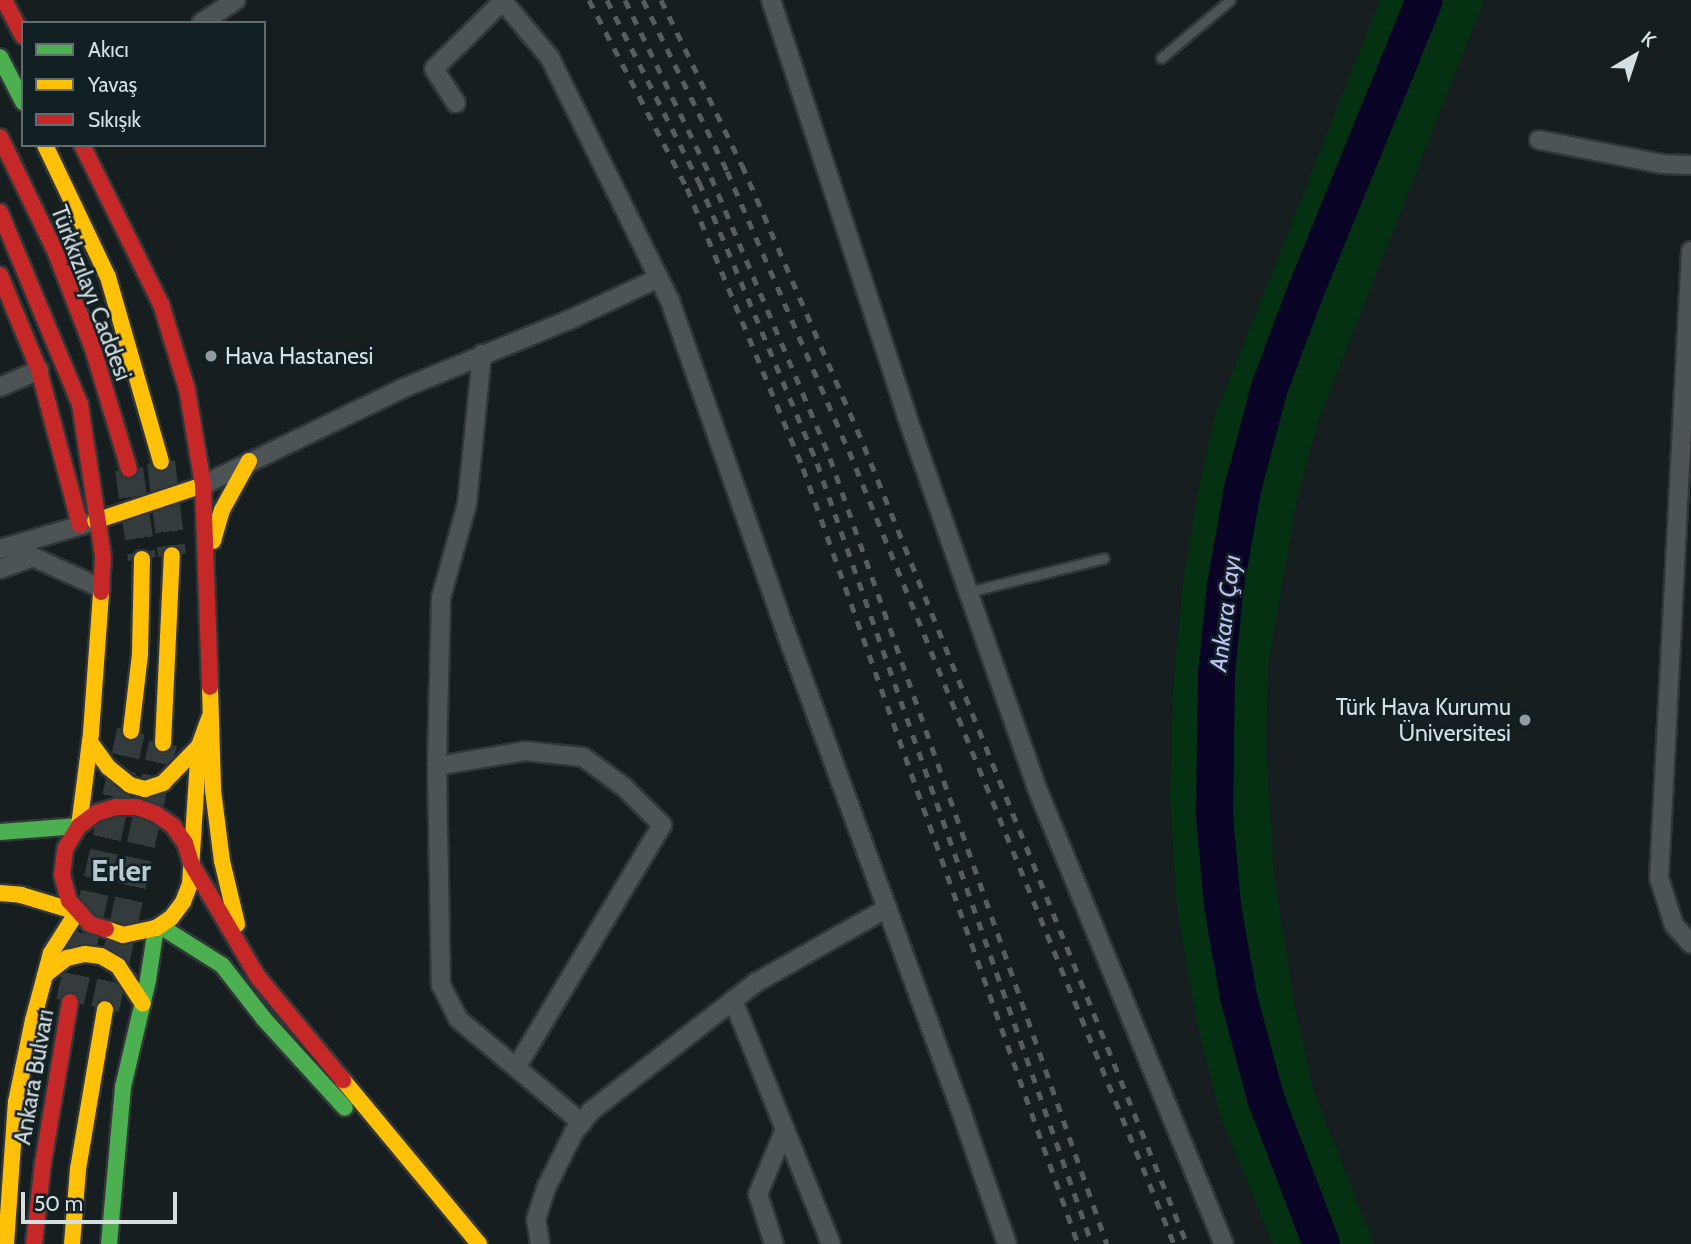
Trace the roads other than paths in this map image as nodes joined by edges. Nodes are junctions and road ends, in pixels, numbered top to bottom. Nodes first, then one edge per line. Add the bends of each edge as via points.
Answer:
1 (4, 0) edge
2 (236, 0) edge
3 (771, 0) edge
4 (1230, 0) edge
5 (503, 1) edge
6 (204, 21) edge
7 (21, 32) edge
8 (0, 57) edge
9 (1161, 58) dead end
10 (21, 98) edge
11 (456, 103) dead end
12 (0, 137) edge
13 (1539, 140) dead end
14 (46, 147) edge
15 (83, 147) edge
16 (1691, 165) edge
17 (0, 212) edge
18 (1691, 251) edge
19 (0, 275) edge
20 (659, 278) junction
21 (482, 354) junction
22 (39, 370) junction
23 (0, 387) edge
24 (248, 461) junction
25 (161, 462) tunnel mouth
26 (129, 469) tunnel mouth
27 (203, 485) junction
28 (88, 523) junction
29 (0, 549) edge
30 (172, 555) tunnel mouth
31 (1104, 558) dead end
32 (142, 559) tunnel mouth
33 (207, 561) junction
34 (0, 569) edge
35 (101, 588) junction
36 (968, 592) junction
37 (209, 718) junction
38 (131, 731) tunnel mouth
39 (90, 742) junction
40 (163, 743) tunnel mouth
41 (199, 746) junction
42 (437, 766) junction
43 (79, 826) junction
44 (0, 832) edge
45 (191, 863) junction
46 (0, 893) edge
47 (887, 908) junction
48 (77, 912) junction
49 (158, 927) junction
50 (1691, 944) edge
51 (45, 975) junction
52 (258, 977) junction
53 (733, 1000) junction
54 (70, 1002) tunnel mouth
55 (143, 1004) junction
56 (105, 1009) tunnel mouth
57 (517, 1066) junction
58 (582, 1123) junction
59 (785, 1129) junction
60 (6, 1244) edge
61 (34, 1244) edge
62 (72, 1244) edge
63 (109, 1244) edge
64 (470, 1244) edge
65 (479, 1244) edge
66 (540, 1244) edge
67 (774, 1244) edge
68 (831, 1244) edge
69 (1007, 1244) edge
70 (1224, 1244) edge

1 - 7 main road
2 - 6 street
3 - 36 street
4 - 9 lane
5 - 11 street via 433,69
5 - 20 street via 550,58
8 - 10 main road
12 - 26 main road, Türkkızılayı Caddesi via 56,253 93,349
13 - 16 street via 1662,164
14 - 25 main road, Türkkızılayı Caddesi via 108,277
15 - 27 main road via 161,304 187,389
17 - 28 main road via 80,404
18 - 50 street via 1659,878 1674,925
19 - 22 main road
20 - 21 street
20 - 47 street
21 - 24 street
21 - 42 street via 467,504 442,598
22 - 23 street
22 - 28 main road
24 - 27 street
24 - 33 main road via 222,510
27 - 28 main road
27 - 33 main road
28 - 29 street
28 - 35 main road via 103,556
30 - 40 main road
31 - 36 lane
32 - 38 main road via 140,654
33 - 37 main road
34 - 35 street via 33,557
35 - 39 main road
36 - 70 street via 1036,786
37 - 41 main road
37 - 52 main road via 222,861 234,916
39 - 41 main road via 108,767 130,785 145,789 163,783
39 - 43 main road
41 - 45 main road
42 - 57 street via 441,985 458,1019
42 - 57 street via 525,751 583,757 624,787 662,825
43 - 44 main road
43 - 45 main road via 116,807 147,810 173,826
43 - 48 main road via 62,862 64,889
45 - 49 main road via 183,902
45 - 52 main road
46 - 48 main road
47 - 53 street
47 - 69 street
48 - 49 main road via 90,924 122,935
48 - 51 main road, Ankara Bulvarı via 51,953
49 - 55 main road
49 - 64 main road via 222,965 264,1019
51 - 55 main road via 67,958 101,956 118,966
51 - 60 main road, Ankara Bulvarı via 16,1102
52 - 65 main road
53 - 58 street via 591,1111
53 - 59 street
54 - 61 main road, Ankara Bulvarı via 44,1150
55 - 63 main road via 123,1087
56 - 62 main road via 78,1169
57 - 58 street
58 - 66 street via 543,1197 536,1219
59 - 67 street via 758,1194
59 - 68 street

